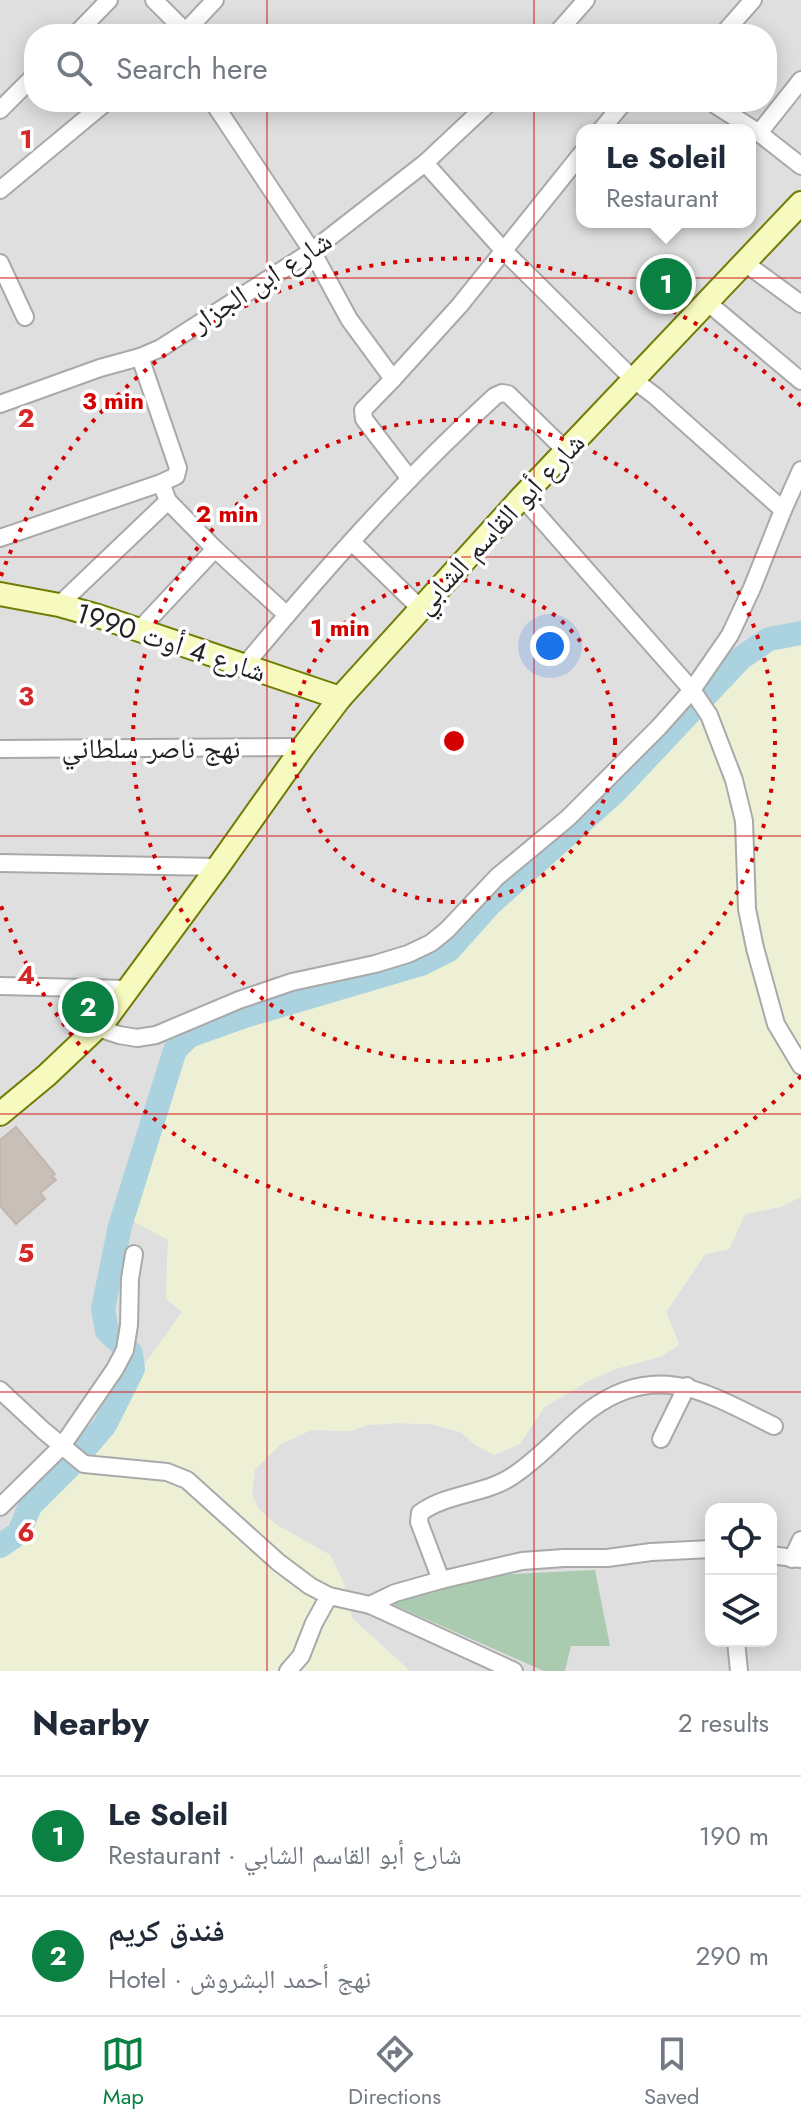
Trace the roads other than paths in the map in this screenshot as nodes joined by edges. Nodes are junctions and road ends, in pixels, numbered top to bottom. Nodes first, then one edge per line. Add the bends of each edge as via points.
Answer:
1 (109, 0) edge
2 (154, 0) edge
3 (215, 0) edge
4 (586, 0) edge
5 (753, 0) edge
6 (86, 24) edge
7 (176, 24) edge
8 (192, 24) edge
9 (565, 24) edge
10 (732, 24) edge
11 (801, 80) edge
12 (24, 86) edge
13 (0, 110) edge
14 (777, 110) edge
15 (94, 112) edge
16 (220, 112) edge
17 (479, 112) edge
18 (726, 112) edge
19 (776, 112) edge
20 (745, 124) edge
21 (756, 131) edge
22 (759, 133) junction
23 (576, 160) edge
24 (425, 163) junction
25 (801, 166) edge
26 (0, 190) edge
27 (801, 203) edge
28 (503, 250) junction
29 (312, 251) junction
30 (0, 263) edge
31 (745, 263) junction
32 (707, 302) junction
33 (801, 304) edge
34 (25, 317) dead end
35 (140, 357) junction
36 (393, 379) junction
37 (634, 380) junction
38 (801, 381) edge
39 (0, 404) edge
40 (566, 451) junction
41 (801, 470) edge
42 (410, 479) junction
43 (161, 483) junction
44 (522, 497) junction
45 (168, 501) junction
46 (783, 510) junction
47 (0, 538) edge
48 (352, 542) junction
49 (215, 549) junction
50 (0, 594) edge
51 (59, 605) junction
52 (420, 608) junction
53 (287, 615) junction
54 (139, 630) junction
55 (245, 665) junction
56 (695, 694) junction
57 (340, 698) junction
58 (303, 747) junction
59 (0, 749) edge
60 (0, 863) edge
61 (218, 867) junction
62 (0, 986) edge
63 (127, 989) junction
64 (98, 1028) junction
65 (801, 1066) edge
66 (0, 1114) edge
67 (134, 1254) dead end
68 (687, 1386) junction
69 (0, 1390) edge
70 (774, 1426) dead end
71 (661, 1439) dead end
72 (65, 1450) junction
73 (0, 1507) edge
74 (801, 1540) edge
75 (705, 1549) edge
76 (796, 1559) edge
77 (441, 1580) junction
78 (329, 1596) junction
79 (370, 1605) junction
80 (737, 1647) edge
81 (288, 1671) edge
82 (514, 1671) edge
83 (739, 1671) edge

1 - 6 street
2 - 7 street
3 - 8 street
4 - 9 street
5 - 10 street
11 - 14 street
12 - 13 street
15 - 26 street
16 - 29 street
17 - 24 street, شارع ابن الجزار
18 - 20 street
19 - 22 street
21 - 22 street
22 - 25 street
23 - 28 street
24 - 28 street
24 - 29 street, شارع ابن الجزار
27 - 31 main road, شارع أبو القاسم الشابي
28 - 36 street
28 - 37 street
29 - 35 street, شارع ابن الجزار
29 - 36 street via 349,319
30 - 34 street
31 - 32 main road, شارع أبو القاسم الشابي
31 - 33 street
32 - 37 main road, شارع أبو القاسم الشابي
32 - 38 street
35 - 39 street, شارع ابن الجزار
35 - 43 street via 178,468 176,476
36 - 42 street via 365,406 363,415
37 - 40 main road, شارع أبو القاسم الشابي
37 - 46 street
40 - 42 street via 502,393
40 - 44 main road, شارع أبو القاسم الشابي
41 - 46 street
42 - 48 street
43 - 45 street
43 - 47 street
44 - 52 main road, شارع أبو القاسم الشابي
44 - 56 street
45 - 49 street
45 - 51 street
46 - 56 street via 730,635
48 - 52 street
48 - 53 street
49 - 53 street
49 - 54 street
50 - 51 main road, شارع 4 أوت 1990
51 - 54 main road, شارع 4 أوت 1990
52 - 57 main road, شارع أبو القاسم الشابي
53 - 55 street
54 - 55 main road, شارع 4 أوت 1990
55 - 57 main road, شارع 4 أوت 1990
56 - 64 street via 431,943 375,964 292,982 156,1035 137,1038
56 - 65 street via 709,715 734,780 744,821 747,909 755,948 776,1024
57 - 58 main road, شارع أبو القاسم الشابي
58 - 59 street, نهج ناصر سلطاني
58 - 61 main road, شارع أبو القاسم الشابي
60 - 61 street
61 - 63 main road, شارع أبو القاسم الشابي
62 - 63 street
63 - 64 main road, شارع أبو القاسم الشابي
64 - 66 main road, شارع أبو القاسم الشابي
67 - 72 street via 125,1350
68 - 70 street
68 - 71 street
68 - 77 street via 638,1385 615,1394 512,1477 420,1513
69 - 72 street
72 - 73 street
72 - 78 street via 84,1464 167,1472 187,1480 296,1576
74 - 76 street
75 - 77 street via 522,1561
77 - 79 street
78 - 79 street
78 - 81 street via 301,1656
79 - 82 street
80 - 83 street

